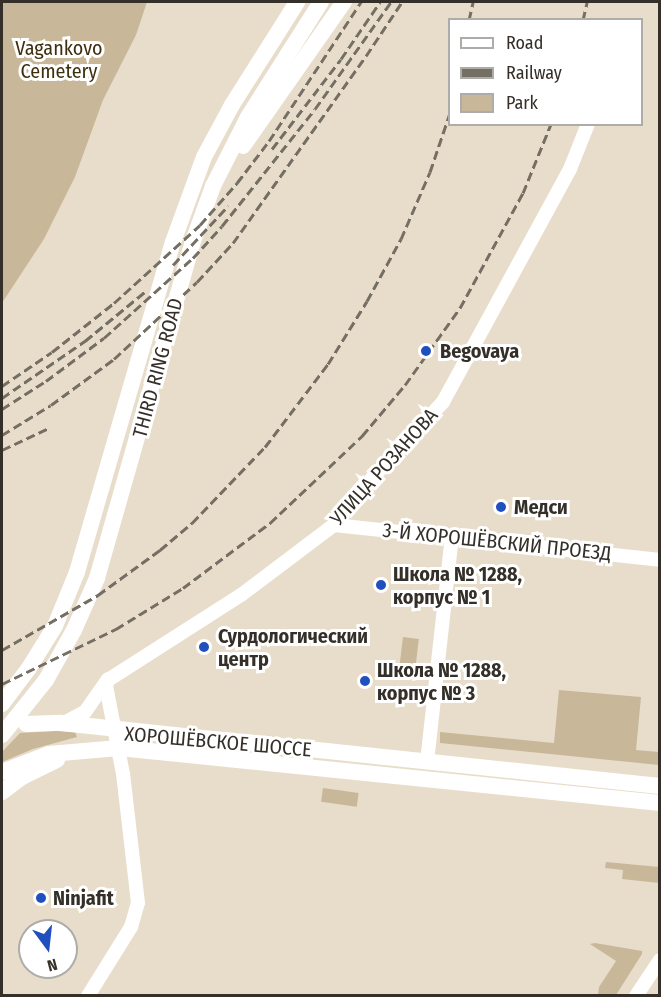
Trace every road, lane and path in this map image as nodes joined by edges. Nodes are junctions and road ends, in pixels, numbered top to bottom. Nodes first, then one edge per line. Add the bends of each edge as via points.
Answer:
1 (297, 2) edge
2 (321, 2) edge
3 (344, 2) edge
4 (587, 126) edge
5 (201, 220) junction
6 (334, 525) junction
7 (452, 537) junction
8 (660, 560) edge
9 (113, 675) junction
10 (2, 704) edge
11 (62, 723) junction
12 (26, 724) dead end
13 (116, 729) junction
14 (2, 735) edge
15 (119, 748) junction
16 (428, 762) junction
17 (2, 772) edge
18 (660, 786) edge
19 (2, 792) edge
20 (660, 803) edge
21 (660, 960) edge
22 (88, 996) edge
23 (636, 996) edge

1 - 10 main road, THIRD RING ROAD via 204,157 173,242 77,572 55,626
2 - 5 main road, THIRD RING ROAD via 248,117 213,186
3 - 5 main road via 228,168
4 - 6 street, УЛИЦА РОЗАНОВА via 570,169 443,402 347,505
5 - 14 main road, THIRD RING ROAD via 97,578 46,680
6 - 7 street, 3-Й ХОРОШЁВСКИЙ ПРОЕЗД
6 - 9 street, УЛИЦА РОЗАНОВА via 241,595
7 - 8 street, 3-Й ХОРОШЁВСКИЙ ПРОЕЗД
7 - 16 street
9 - 11 street, УЛИЦА РОЗАНОВА via 103,683 85,712
9 - 13 street via 106,686
11 - 12 main road
11 - 13 main road
13 - 15 street, ХОРОШЁВСКОЕ ШОССЕ
13 - 16 main road, ХОРОШЁВСКОЕ ШОССЕ
15 - 17 main road via 49,754
15 - 19 main road via 84,752 51,762
15 - 20 main road, ХОРОШЁВСКОЕ ШОССЕ
15 - 22 street via 138,903 131,927
16 - 18 main road, ХОРОШЁВСКОЕ ШОССЕ
21 - 23 street

